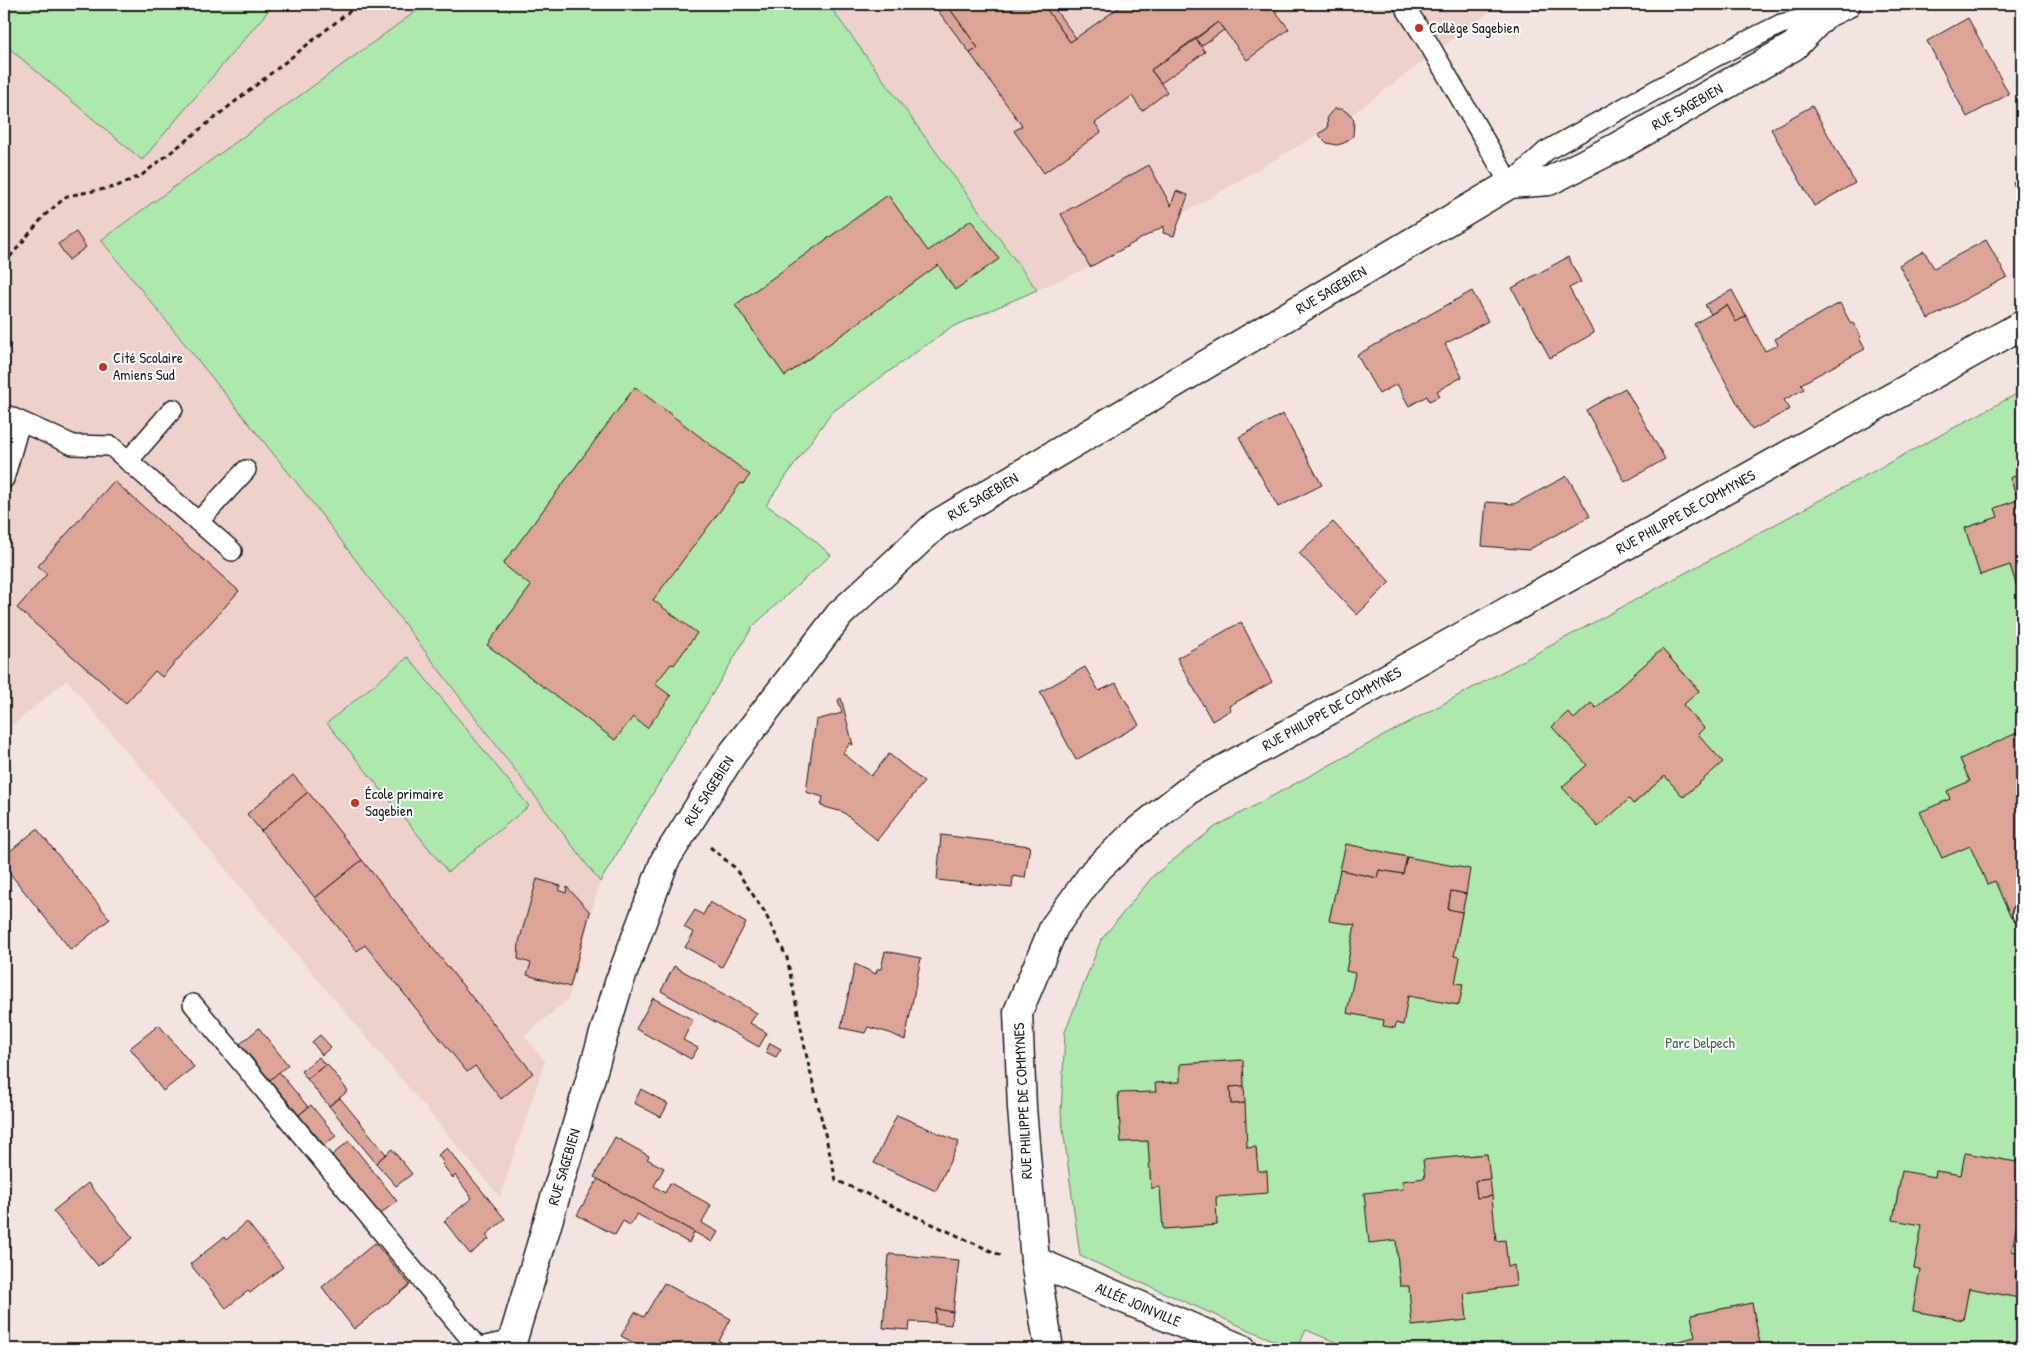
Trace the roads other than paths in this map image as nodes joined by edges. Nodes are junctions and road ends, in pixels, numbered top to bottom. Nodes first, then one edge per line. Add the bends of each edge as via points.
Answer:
1 (1403, 4) edge
2 (1836, 9) edge
3 (1510, 184) junction
4 (2022, 325) edge
5 (173, 409) dead end
6 (12, 418) edge
7 (128, 461) junction
8 (246, 470) dead end
9 (4, 479) edge
10 (198, 522) junction
11 (232, 551) dead end
12 (193, 1004) dead end
13 (1036, 1266) junction
14 (512, 1344) edge
15 (475, 1349) edge
16 (1049, 1349) edge
17 (1242, 1349) edge

1 - 3 lane
2 - 3 street, RUE SAGEBIEN via 1794,46 1617,147 1549,181
3 - 14 street, RUE SAGEBIEN via 937,524 840,614 733,754 665,860 620,983
4 - 13 street, RUE PHILIPPE DE COMMYNES via 1197,784 1135,833 1094,872 1054,927 1018,1012 1022,1108
5 - 7 lane
6 - 7 lane via 73,445 111,446
6 - 9 lane
7 - 10 lane
8 - 10 lane
10 - 11 lane
12 - 15 lane
13 - 16 street, RUE PHILIPPE DE COMMYNES
13 - 17 street, ALLÉE JOINVILLE
14 - 15 lane

